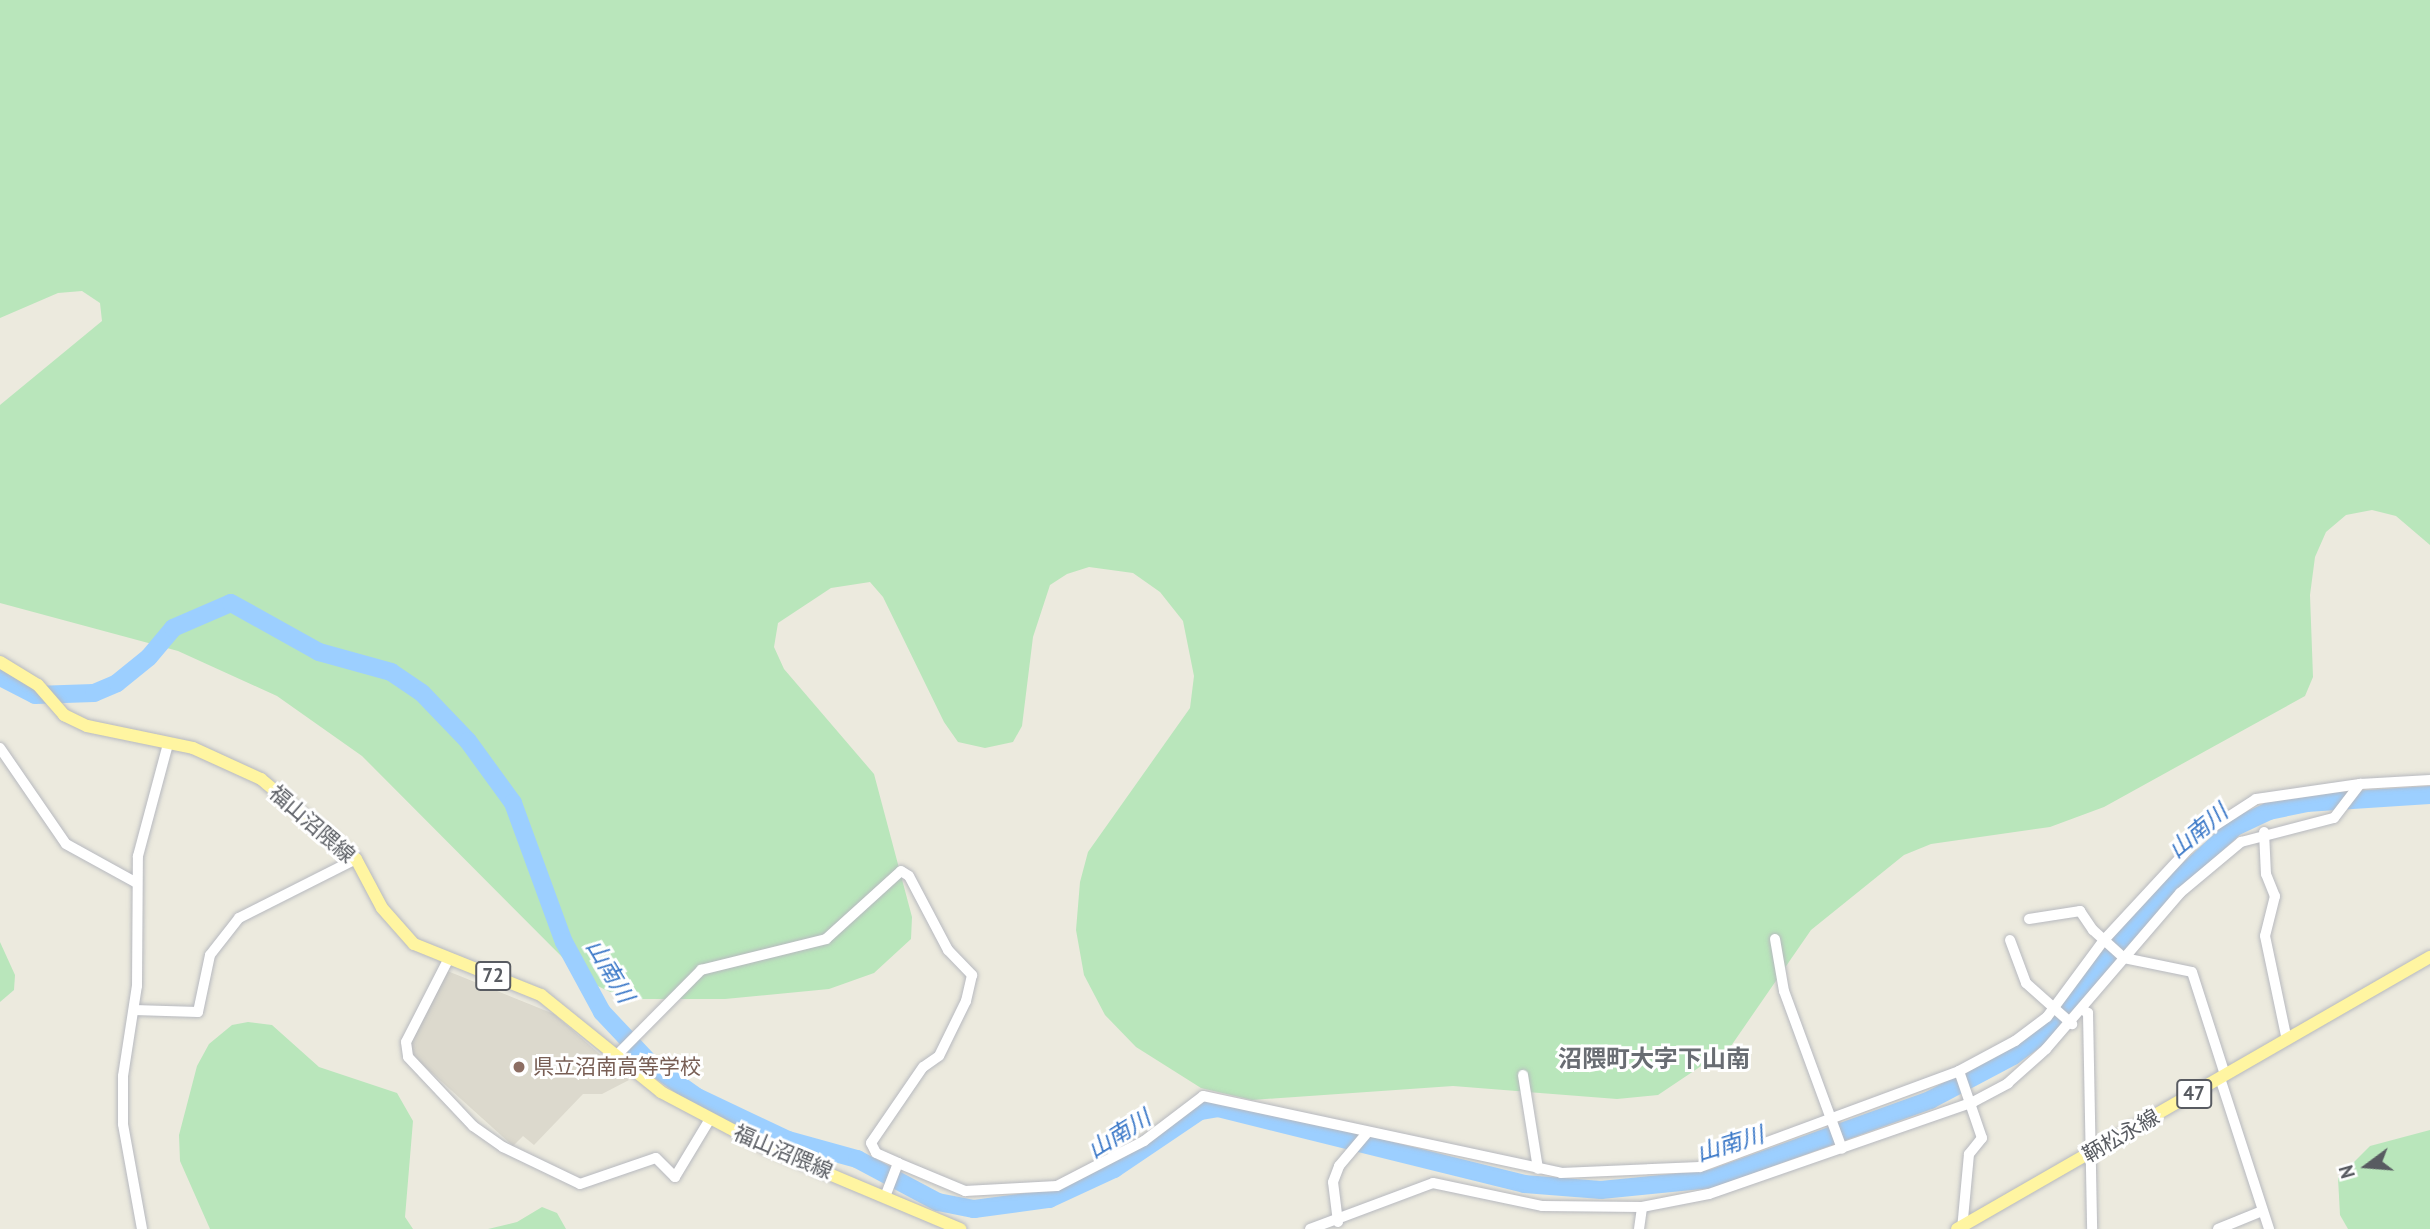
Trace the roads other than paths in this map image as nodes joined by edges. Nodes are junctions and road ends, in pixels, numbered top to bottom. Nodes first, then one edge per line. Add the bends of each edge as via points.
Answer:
1 (0, 662) edge
2 (168, 744) junction
3 (0, 748) edge
4 (2430, 780) edge
5 (2357, 786) junction
6 (2263, 832) junction
7 (356, 859) junction
8 (135, 882) junction
9 (2029, 919) dead end
10 (1775, 939) dead end
11 (2010, 940) dead end
12 (2106, 942) junction
13 (2122, 955) junction
14 (2430, 957) edge
15 (448, 960) junction
16 (2056, 1008) junction
17 (134, 1010) junction
18 (2082, 1010) junction
19 (2070, 1021) junction
20 (2287, 1040) junction
21 (619, 1052) junction
22 (1960, 1073) junction
23 (1523, 1075) dead end
24 (2223, 1077) junction
25 (1972, 1099) junction
26 (710, 1119) junction
27 (1830, 1120) junction
28 (1364, 1136) junction
29 (1840, 1145) junction
30 (2090, 1154) junction
31 (897, 1164) junction
32 (1538, 1169) junction
33 (888, 1189) junction
34 (1642, 1208) junction
35 (2262, 1211) junction
36 (1338, 1222) junction
37 (1960, 1228) edge
38 (142, 1229) edge
39 (960, 1229) edge
40 (1310, 1229) edge
41 (1639, 1229) edge
42 (2092, 1229) edge
43 (2218, 1229) edge
44 (2269, 1229) edge

1 - 2 main road, 福山沼隈線 / 72 via 87,726
2 - 7 main road, 福山沼隈線 / 72 via 228,762 261,779
2 - 8 street
3 - 8 street via 66,844
4 - 5 street
5 - 6 street via 2334,818
5 - 12 street via 2256,799 2202,834
6 - 13 street via 2241,842 2180,893
6 - 20 street via 2266,874 2275,897 2264,936
7 - 15 main road, 福山沼隈線 / 72 via 397,929
7 - 17 street via 239,918 210,955 198,1012
8 - 17 street via 139,954
9 - 12 street via 2080,911
10 - 27 street via 1784,991
11 - 16 street via 2026,983
12 - 13 street
12 - 16 street
13 - 18 street
13 - 24 street via 2192,972
14 - 20 main road, 鞆松永線 / 47
15 - 21 main road, 福山沼隈線 / 72 via 541,995
15 - 26 street via 406,1042 408,1057 473,1126 503,1147 580,1184 656,1158 674,1177
16 - 19 street
16 - 22 street via 2015,1041
17 - 38 street via 123,1076 123,1124
18 - 19 street
18 - 30 street via 2088,1013
19 - 25 street via 2008,1083
20 - 24 main road, 鞆松永線 / 47
21 - 26 main road, 福山沼隈線 / 72 via 661,1092
21 - 31 street via 701,970 826,939 901,871 909,876 948,950 972,975 966,1002 939,1056 923,1067 872,1143 876,1153
22 - 25 street
22 - 27 street
23 - 32 street
24 - 30 main road, 鞆松永線 / 47
24 - 35 street
25 - 29 street
25 - 37 street via 1982,1138 1969,1154
26 - 33 main road, 福山沼隈線 / 72
27 - 29 street
27 - 32 street via 1700,1167 1628,1173
28 - 31 street via 1336,1122 1203,1096 1144,1141 1057,1186 965,1191
28 - 32 street
28 - 36 street via 1333,1182
29 - 34 street via 1709,1194
30 - 37 main road, 鞆松永線 / 47
30 - 42 street
31 - 33 street
33 - 39 main road, 福山沼隈線 / 72
34 - 36 street via 1542,1206 1433,1183
34 - 41 street
35 - 43 street
35 - 44 street
36 - 40 street

